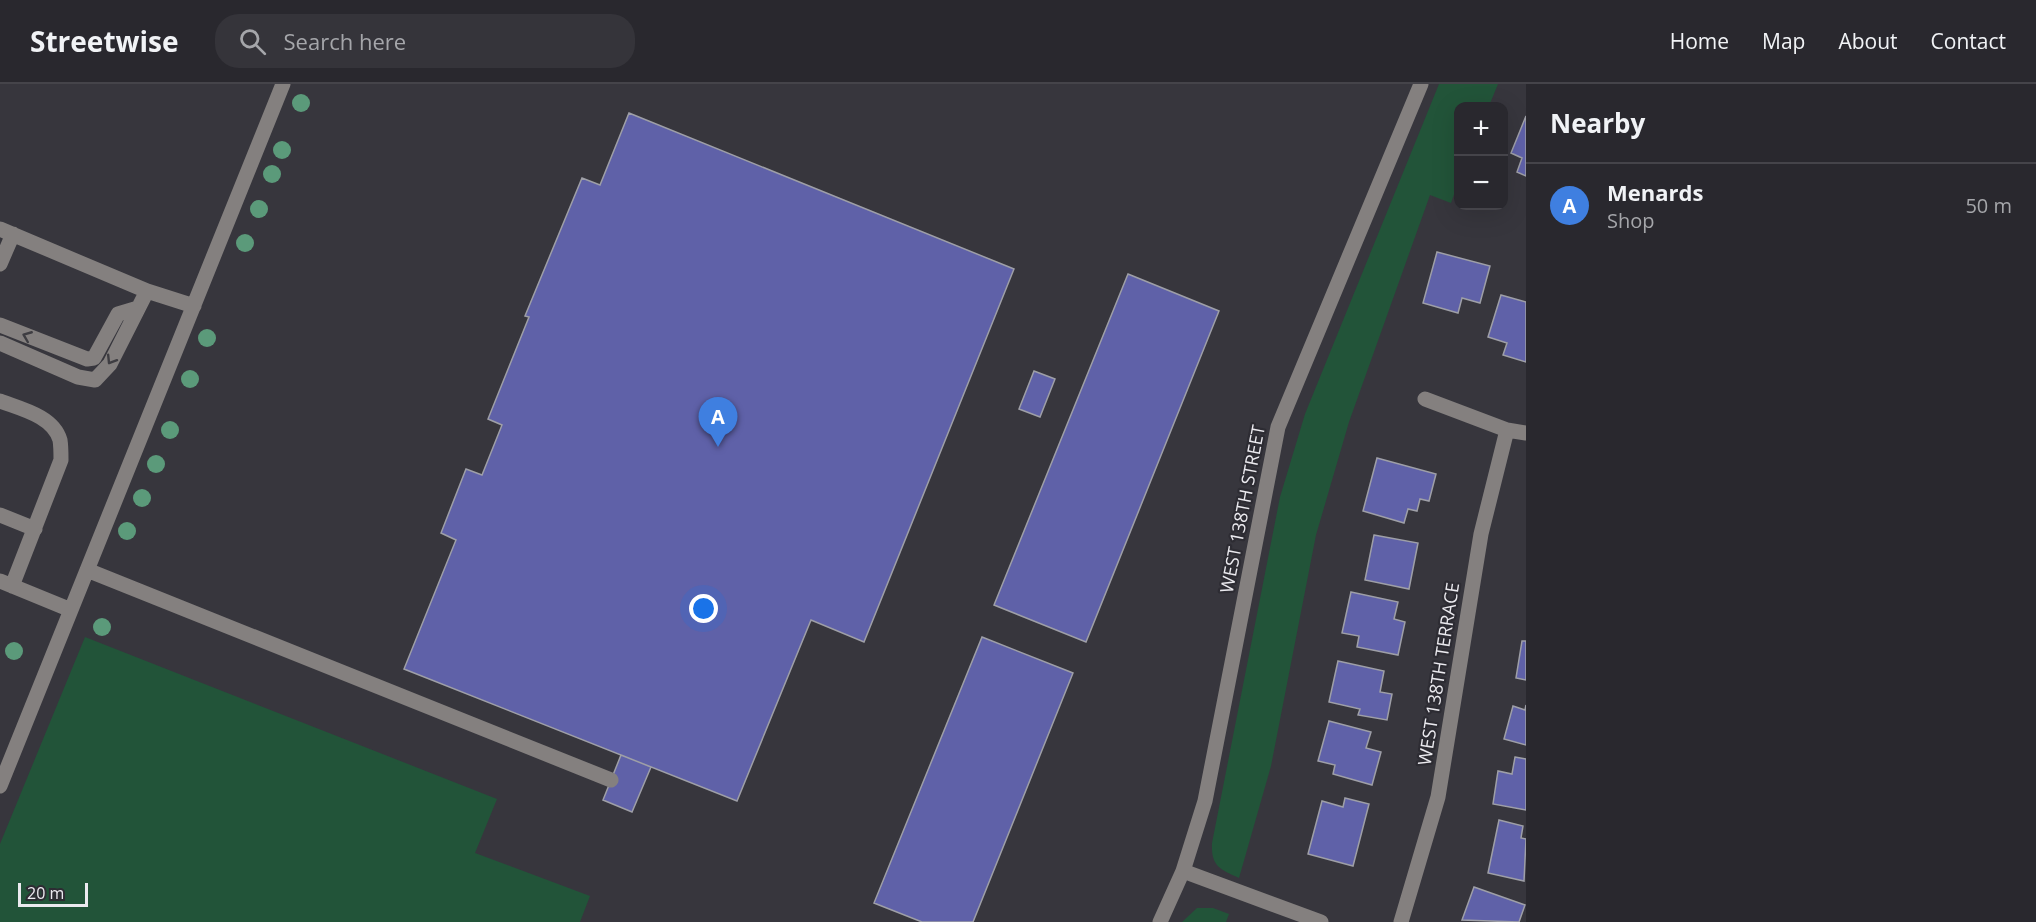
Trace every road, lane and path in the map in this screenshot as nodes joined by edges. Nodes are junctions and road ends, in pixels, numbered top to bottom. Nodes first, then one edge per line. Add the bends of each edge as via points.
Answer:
1 (284, 84) edge
2 (1421, 84) edge
3 (7, 232) edge
4 (0, 264) edge
5 (147, 291) junction
6 (194, 306) junction
7 (138, 308) junction
8 (0, 325) edge
9 (0, 343) edge
10 (1425, 399) dead end
11 (0, 401) edge
12 (1507, 430) junction
13 (1526, 434) edge
14 (0, 515) edge
15 (36, 529) junction
16 (87, 570) junction
17 (6, 584) edge
18 (71, 610) junction
19 (611, 780) dead end
20 (1, 781) edge
21 (1183, 871) junction
22 (1160, 922) edge
23 (1321, 922) edge
24 (1401, 922) edge

1 - 6 street
2 - 21 street, WEST 138TH STREET via 1278,427 1205,801
3 - 4 street
3 - 5 street
5 - 6 street
5 - 7 street
6 - 16 street
7 -> 8 street via 118,314 99,351 94,358 87,359
7 -> 9 street via 110,364 95,380 78,377
10 - 12 street
11 - 15 street via 50,424 60,440 61,460
12 - 13 street
12 - 24 street, WEST 138TH TERRACE via 1481,534 1438,797
14 - 15 street
15 - 17 street
16 - 18 street
16 - 19 street
17 - 18 street
18 - 20 street
21 - 22 street, WEST 138TH STREET
21 - 23 street

